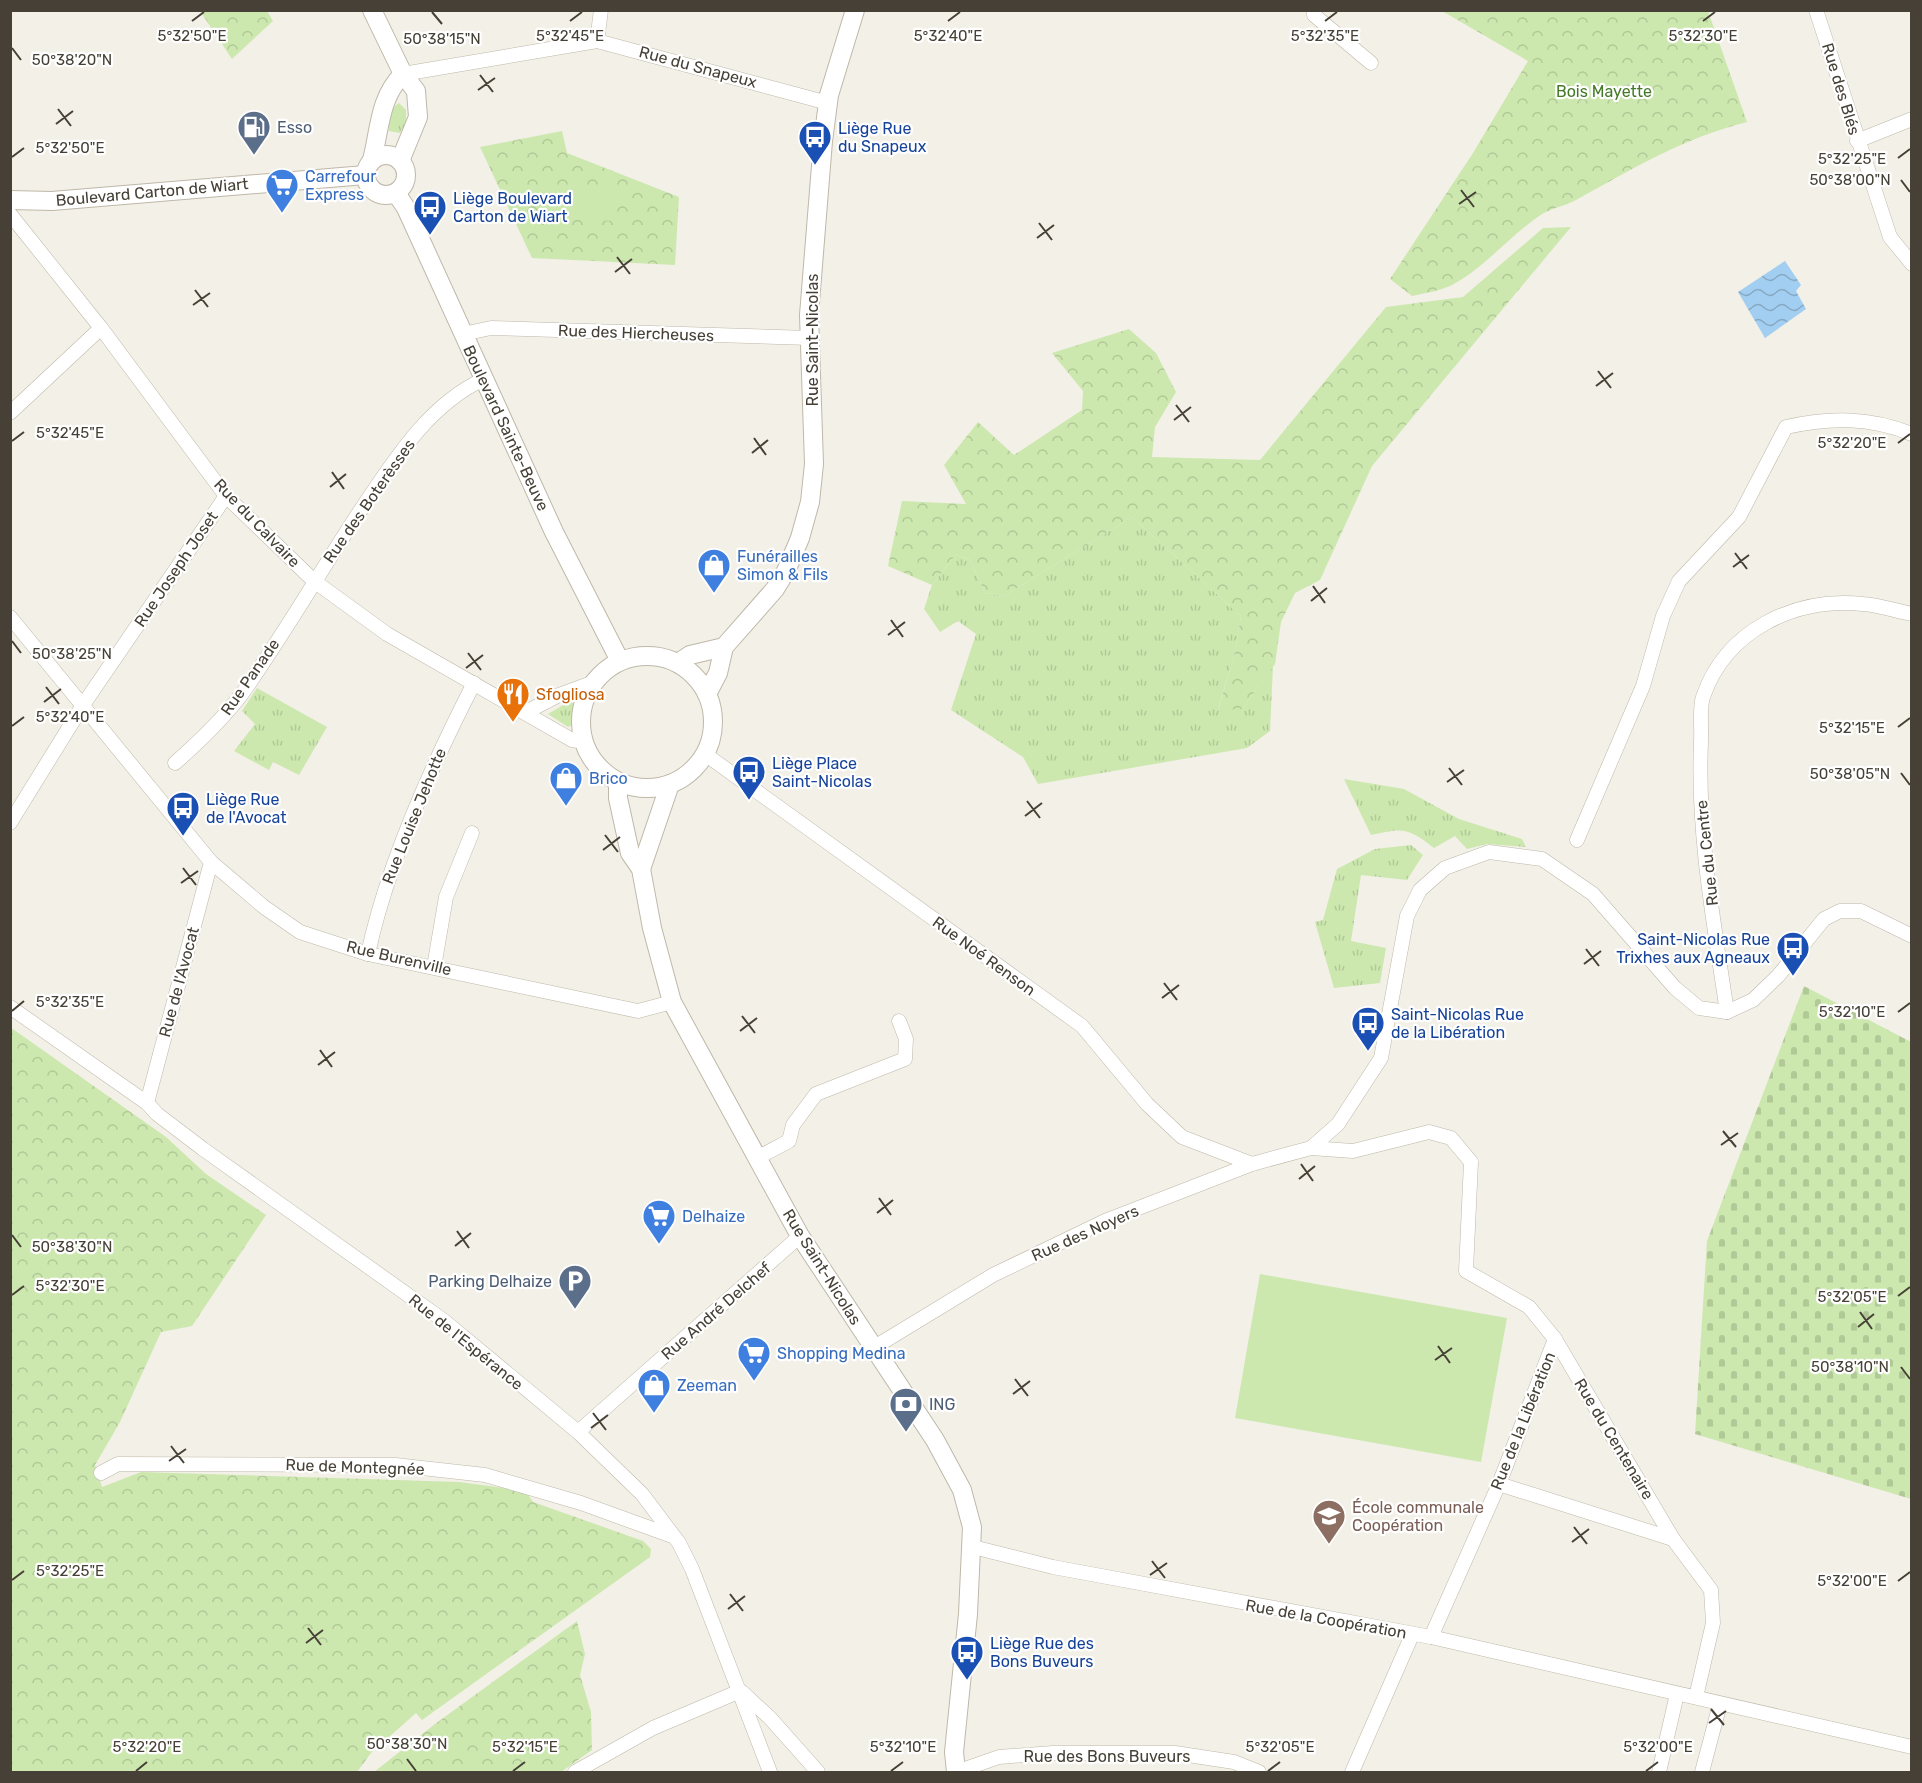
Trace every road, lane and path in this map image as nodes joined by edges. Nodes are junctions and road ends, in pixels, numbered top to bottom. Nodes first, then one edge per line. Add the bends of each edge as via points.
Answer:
1 (372, 10) edge
2 (601, 10) edge
3 (855, 10) edge
4 (1314, 10) edge
5 (1816, 10) edge
6 (597, 41) junction
7 (1371, 63) dead end
8 (403, 74) junction
9 (828, 103) junction
10 (1911, 119) edge
11 (1857, 141) junction
12 (400, 160) junction
13 (369, 167) junction
14 (396, 193) junction
15 (10, 200) edge
16 (10, 214) edge
17 (1911, 264) edge
18 (101, 328) junction
19 (463, 333) junction
20 (810, 338) junction
21 (484, 379) junction
22 (10, 413) edge
23 (1911, 434) edge
24 (226, 496) junction
25 (314, 581) junction
26 (1911, 614) edge
27 (10, 617) edge
28 (724, 647) junction
29 (620, 661) junction
30 (678, 663) junction
31 (594, 682) junction
32 (474, 683) junction
33 (707, 694) junction
34 (83, 705) junction
35 (526, 712) junction
36 (584, 742) junction
37 (705, 754) junction
38 (175, 763) dead end
39 (618, 782) junction
40 (670, 784) junction
41 (10, 823) edge
42 (472, 833) dead end
43 (1577, 840) dead end
44 (212, 862) junction
45 (641, 869) junction
46 (1911, 936) edge
47 (368, 954) junction
48 (434, 967) junction
49 (672, 1002) junction
50 (10, 1007) edge
51 (1727, 1012) junction
52 (899, 1021) dead end
53 (147, 1103) junction
54 (1311, 1148) junction
55 (758, 1158) junction
56 (1252, 1164) junction
57 (800, 1236) junction
58 (1555, 1339) junction
59 (876, 1353) junction
60 (578, 1432) junction
61 (101, 1473) dead end
62 (1498, 1484) junction
63 (672, 1536) junction
64 (1673, 1539) junction
65 (973, 1547) junction
66 (1412, 1635) junction
67 (1431, 1637) junction
68 (740, 1691) junction
69 (1677, 1694) junction
70 (1696, 1697) junction
71 (1720, 1704) junction
72 (1911, 1748) edge
73 (576, 1773) edge
74 (770, 1773) edge
75 (818, 1773) edge
76 (956, 1773) edge
77 (1259, 1773) edge
78 (1352, 1773) edge
79 (1659, 1773) edge
80 (1702, 1773) edge

1 - 8 street
2 - 6 street
3 - 9 street, Rue Saint-Nicolas
4 - 7 street via 1314,15
5 - 11 street, Rue des Blés
6 - 8 street
6 - 9 street, Rue du Snapeux
8 - 12 street via 416,91 419,106
8 - 13 street via 391,86 383,105
9 - 20 street, Rue Saint-Nicolas via 812,260
10 - 11 street
11 - 17 street, Rue des Blés via 1890,237
12 - 13 street via 389,155
12 - 14 street via 406,178
13 - 14 street via 367,183 379,194
13 - 15 street, Boulevard Carton de Wiart via 52,201
14 - 19 street, Boulevard Sainte-Beuve
16 - 18 street, Rue du Calvaire
18 - 22 street
18 - 24 street, Rue du Calvaire
19 - 20 street, Rue des Hiercheuses via 491,328
19 - 21 street, Boulevard Sainte-Beuve
20 - 28 street, Rue Saint-Nicolas via 814,471 805,523 776,589
21 - 25 street, Rue des Boterèsses via 462,388 398,454
21 - 29 street, Boulevard Sainte-Beuve via 564,553
23 - 43 street via 1885,424 1854,419 1786,427 1740,517 1678,581 1662,616 1643,686
24 - 25 street, Rue du Calvaire
24 - 34 street, Rue Joseph Joset
25 - 32 street, Rue du Calvaire via 387,634
25 - 38 street, Rue Panade via 243,691 210,732
26 - 51 street, Rue du Centre via 1862,603 1803,606 1757,626 1734,644 1703,698 1700,773 1704,852
27 - 34 street, Rue Burenville
28 - 30 street via 690,655
28 - 33 street, Rue Saint-Nicolas via 718,673
29 - 30 street via 639,656
29 - 31 street
30 - 33 street via 695,676
31 - 35 street
31 - 36 street via 580,721
32 - 35 street, Rue du Calvaire
32 - 47 street, Rue Louise Jehotte via 445,740 380,903
33 - 37 street via 712,734
34 - 41 street, Rue Joseph Joset
34 - 44 street, Rue Burenville
35 - 36 street, Rue du Calvaire via 572,740
36 - 39 street via 597,765
37 - 40 street via 696,766
37 - 56 street, Rue Noé Renson via 1082,1026 1147,1104 1182,1137
39 - 40 street via 644,788
39 - 45 street, Rue Saint-Nicolas via 630,853
40 - 45 street, Rue Saint-Nicolas
42 - 48 street via 446,897
44 - 47 street, Rue Burenville via 300,932
44 - 53 street, Rue de l'Avocat
45 - 49 street, Rue Saint-Nicolas
46 - 51 street via 1861,911 1840,911 1824,919 1753,1000
47 - 48 street, Rue Burenville
48 - 49 street, Rue Burenville via 638,1011
49 - 55 street, Rue Saint-Nicolas
50 - 53 street, Rue de l'Espérance
51 - 54 street via 1699,1008 1675,988 1593,894 1542,859 1489,852 1445,868 1419,890 1407,916 1381,1058 1338,1124
52 - 55 street via 906,1039 905,1059 816,1094 793,1125 789,1141
53 - 60 street, Rue de l'Espérance via 203,1149 443,1320
54 - 56 street, Rue des Noyers
54 - 58 street, Rue de la Libération via 1353,1151 1429,1132 1451,1138 1471,1162 1466,1271 1530,1307
55 - 57 street, Rue Saint-Nicolas
56 - 59 street, Rue des Noyers via 1105,1221 993,1275
57 - 59 street, Rue Saint-Nicolas
57 - 60 street, Rue André Delchef
58 - 62 street, Rue de la Libération
58 - 64 street, Rue du Centenaire
59 - 65 street, Rue Saint-Nicolas via 918,1413 962,1490
60 - 63 street, Rue de l'Espérance via 642,1494
61 - 63 street, Rue de Montegnée via 118,1464 395,1465 485,1475 581,1503
62 - 64 street, Rue du Centenaire
62 - 67 street, Rue de la Libération
63 - 68 street, Rue de l'Espérance via 692,1569
64 - 70 street, Rue du Centenaire via 1711,1590 1713,1623
65 - 66 street, Rue de la Coopération via 1053,1567
65 - 76 street, Rue Saint-Nicolas via 954,1752
66 - 67 street, Rue de la Coopération
66 - 78 street
67 - 69 street, Rue de la Coopération
68 - 73 street via 652,1728
68 - 74 street
68 - 75 street, Rue de l'Espérance via 770,1718
69 - 70 street, Rue de la Coopération
69 - 79 street
70 - 71 street, Rue de la Coopération
71 - 72 street, Rue de la Coopération
71 - 80 street
76 - 77 street, Rue des Bons Buveurs via 999,1757 1053,1753 1153,1753 1213,1758

